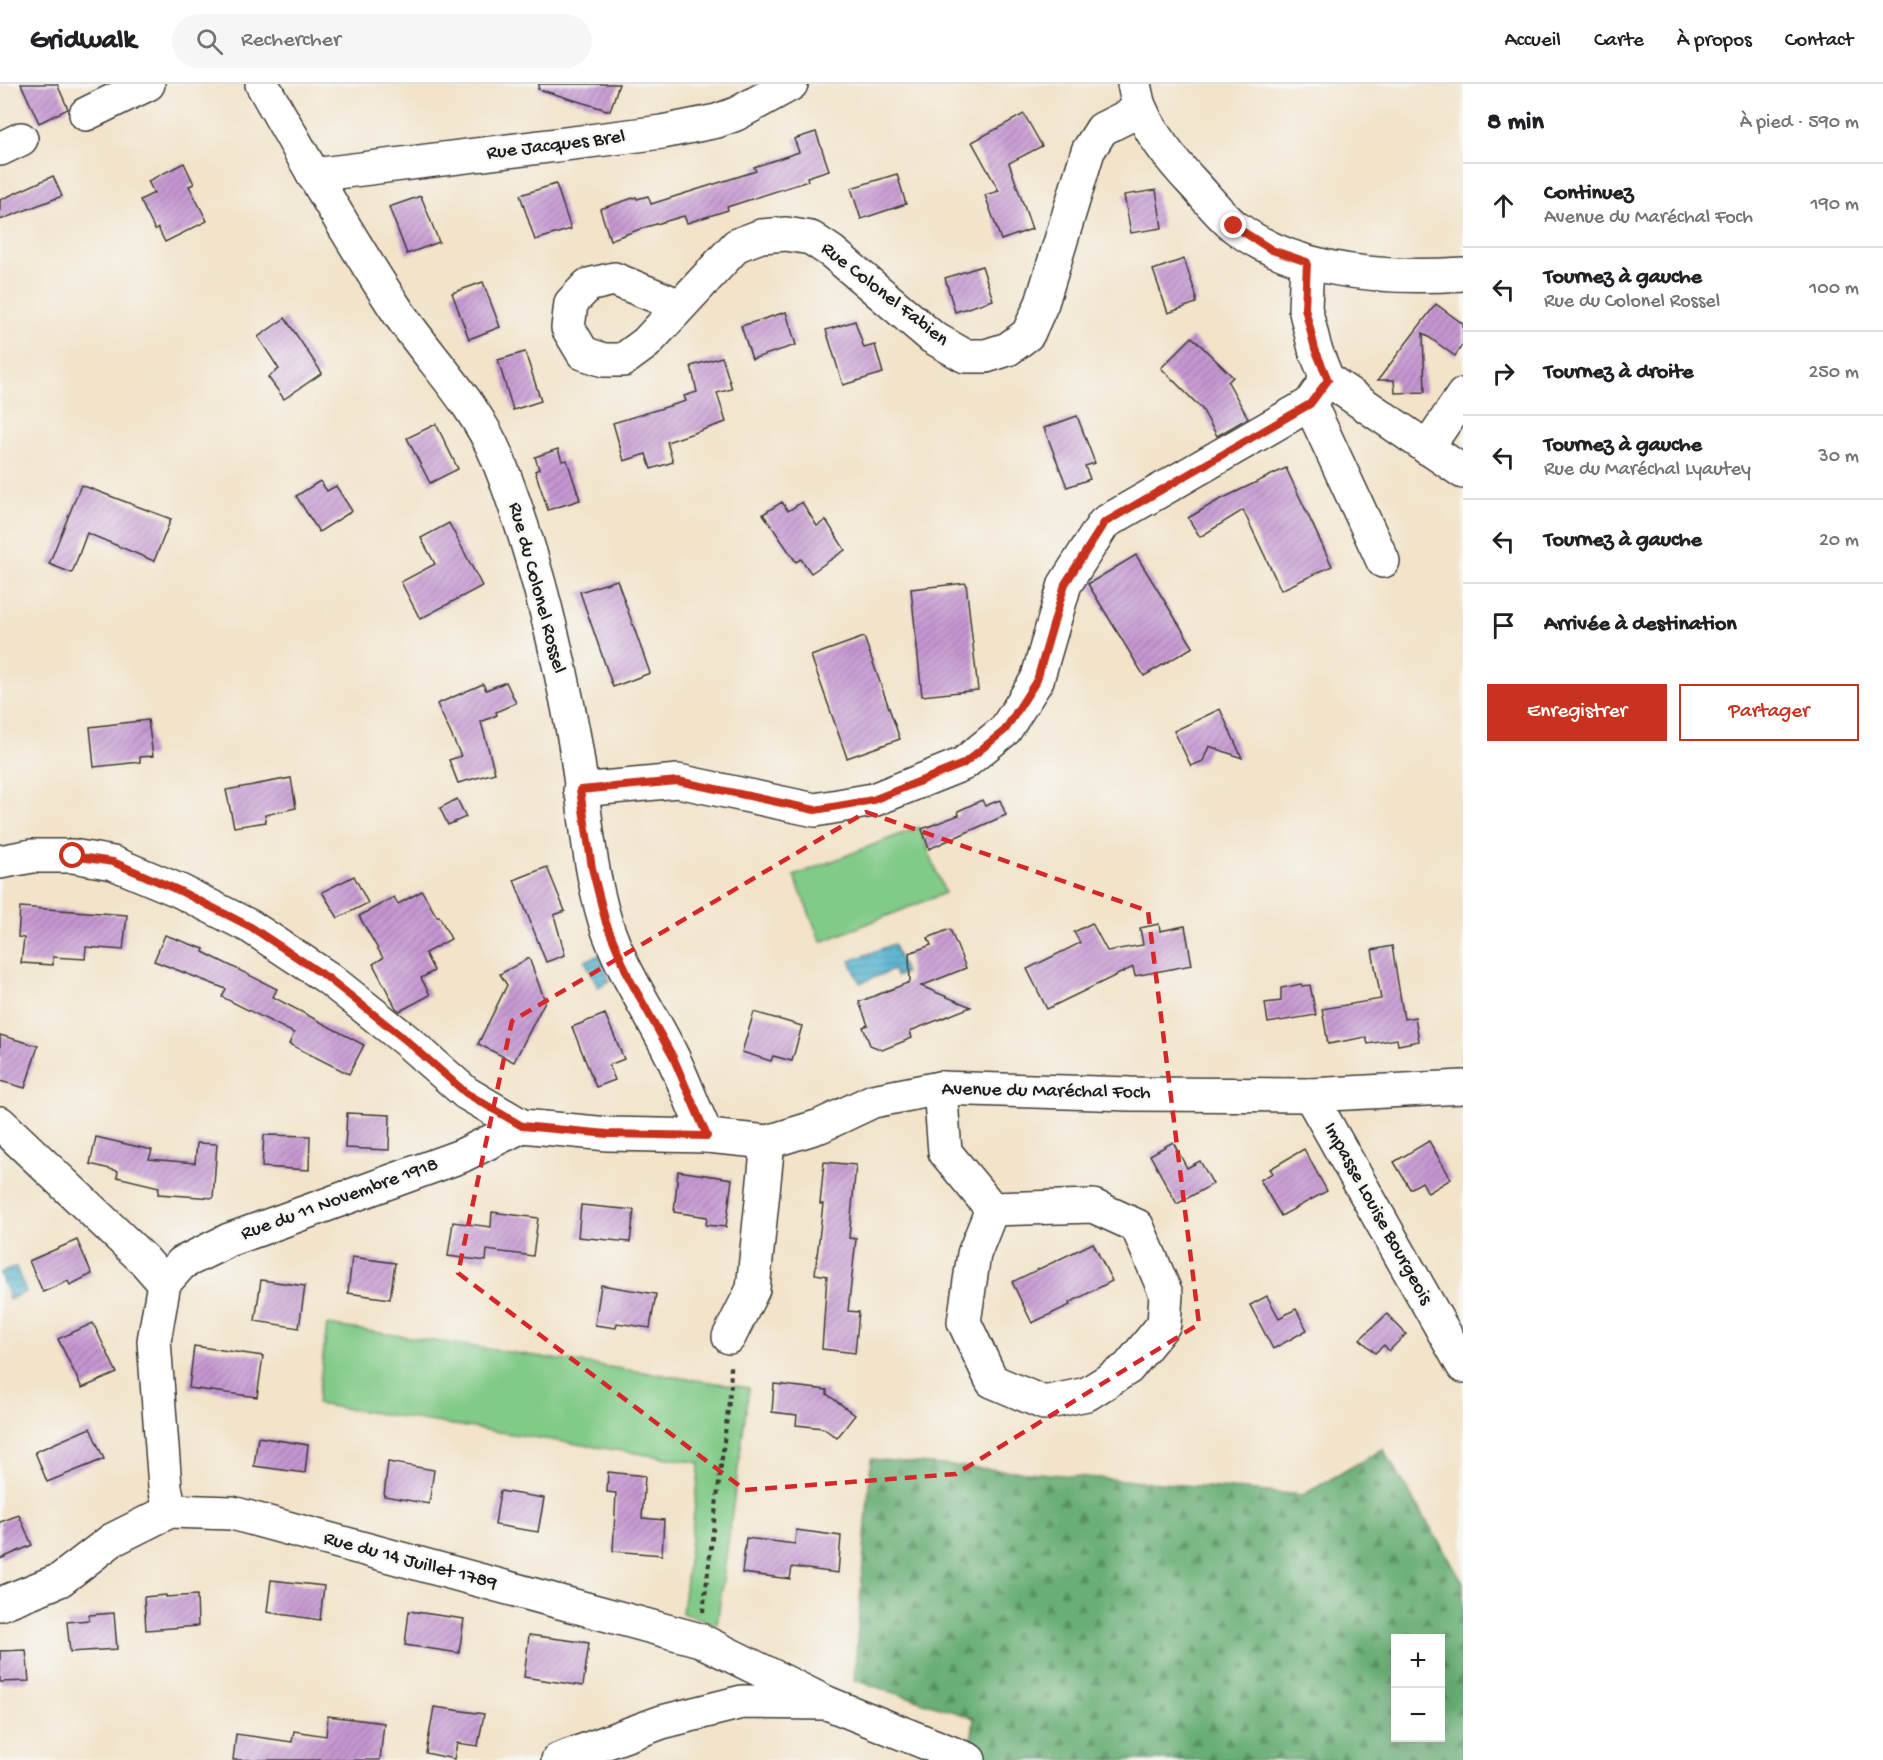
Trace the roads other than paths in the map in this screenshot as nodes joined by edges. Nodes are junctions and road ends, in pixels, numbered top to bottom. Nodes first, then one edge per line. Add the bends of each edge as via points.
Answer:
1 (148, 84) edge
2 (262, 84) edge
3 (791, 84) edge
4 (1137, 97) edge
5 (86, 114) dead end
6 (313, 175) junction
7 (1307, 262) junction
8 (1463, 274) edge
9 (680, 306) dead end
10 (1319, 392) junction
11 (1463, 395) edge
12 (1427, 448) junction
13 (1463, 472) edge
14 (1383, 561) dead end
15 (580, 790) junction
16 (0, 862) edge
17 (1463, 1087) edge
18 (940, 1088) junction
19 (1310, 1095) junction
20 (0, 1123) edge
21 (522, 1126) junction
22 (707, 1136) junction
23 (768, 1142) junction
24 (992, 1209) junction
25 (164, 1283) junction
26 (729, 1337) road end
27 (1463, 1366) edge
28 (170, 1511) junction
29 (0, 1604) edge
30 (827, 1703) junction
31 (558, 1760) edge
32 (969, 1760) edge

1 - 5 street
2 - 6 street, Rue du Colonel Rossel
3 - 6 street, Rue Jacques Brel via 736,114 662,132
4 - 7 street via 1172,161 1234,226 1272,250
4 - 9 street, Rue Colonel Fabien via 1102,129 1088,151 1042,303 1028,334 1008,349 986,356 965,356 932,337 832,252 811,238 786,234 761,236 737,245
6 - 15 street, Rue du Colonel Rossel via 397,311 464,397 496,454 521,523 549,624 573,734
7 - 8 street via 1346,271
7 - 10 street via 1305,308 1315,349
10 - 12 street
10 - 14 street
10 - 15 street via 1104,523 1065,584 1037,680 1005,730 963,764 873,800 815,810 678,781
11 - 12 street
12 - 13 street
15 - 22 street, Rue du Colonel Rossel via 592,868 606,923 629,978 673,1057
16 - 21 street, Avenue du Maréchal Foch via 32,856 73,856 113,862 180,891 251,927 328,978 466,1093
17 - 19 street, Avenue du Maréchal Foch
18 - 19 street, Avenue du Maréchal Foch
18 - 23 street, Avenue du Maréchal Foch via 873,1101 820,1126
18 - 24 street via 945,1152
19 - 27 street, Impasse Louise Bourgeois
20 - 25 street
21 - 22 street, Avenue du Maréchal Foch via 608,1134
21 - 25 street, Rue du 11 Novembre 1918 via 461,1156 229,1240 182,1263
22 - 23 street, Avenue du Maréchal Foch
23 - 26 street via 753,1289
24 - 24 street via 974,1254 964,1322 992,1381 1044,1402 1087,1394 1128,1368 1164,1324 1166,1294 1137,1226 1093,1206
25 - 28 street via 154,1341
28 - 29 street, Rue du 14 Juillet 1789 via 112,1540 60,1580
28 - 30 street, Rue du 14 Juillet 1789 via 232,1513 700,1640
30 - 31 street via 742,1702 662,1722
30 - 32 street, Rue du 14 Juillet 1789

